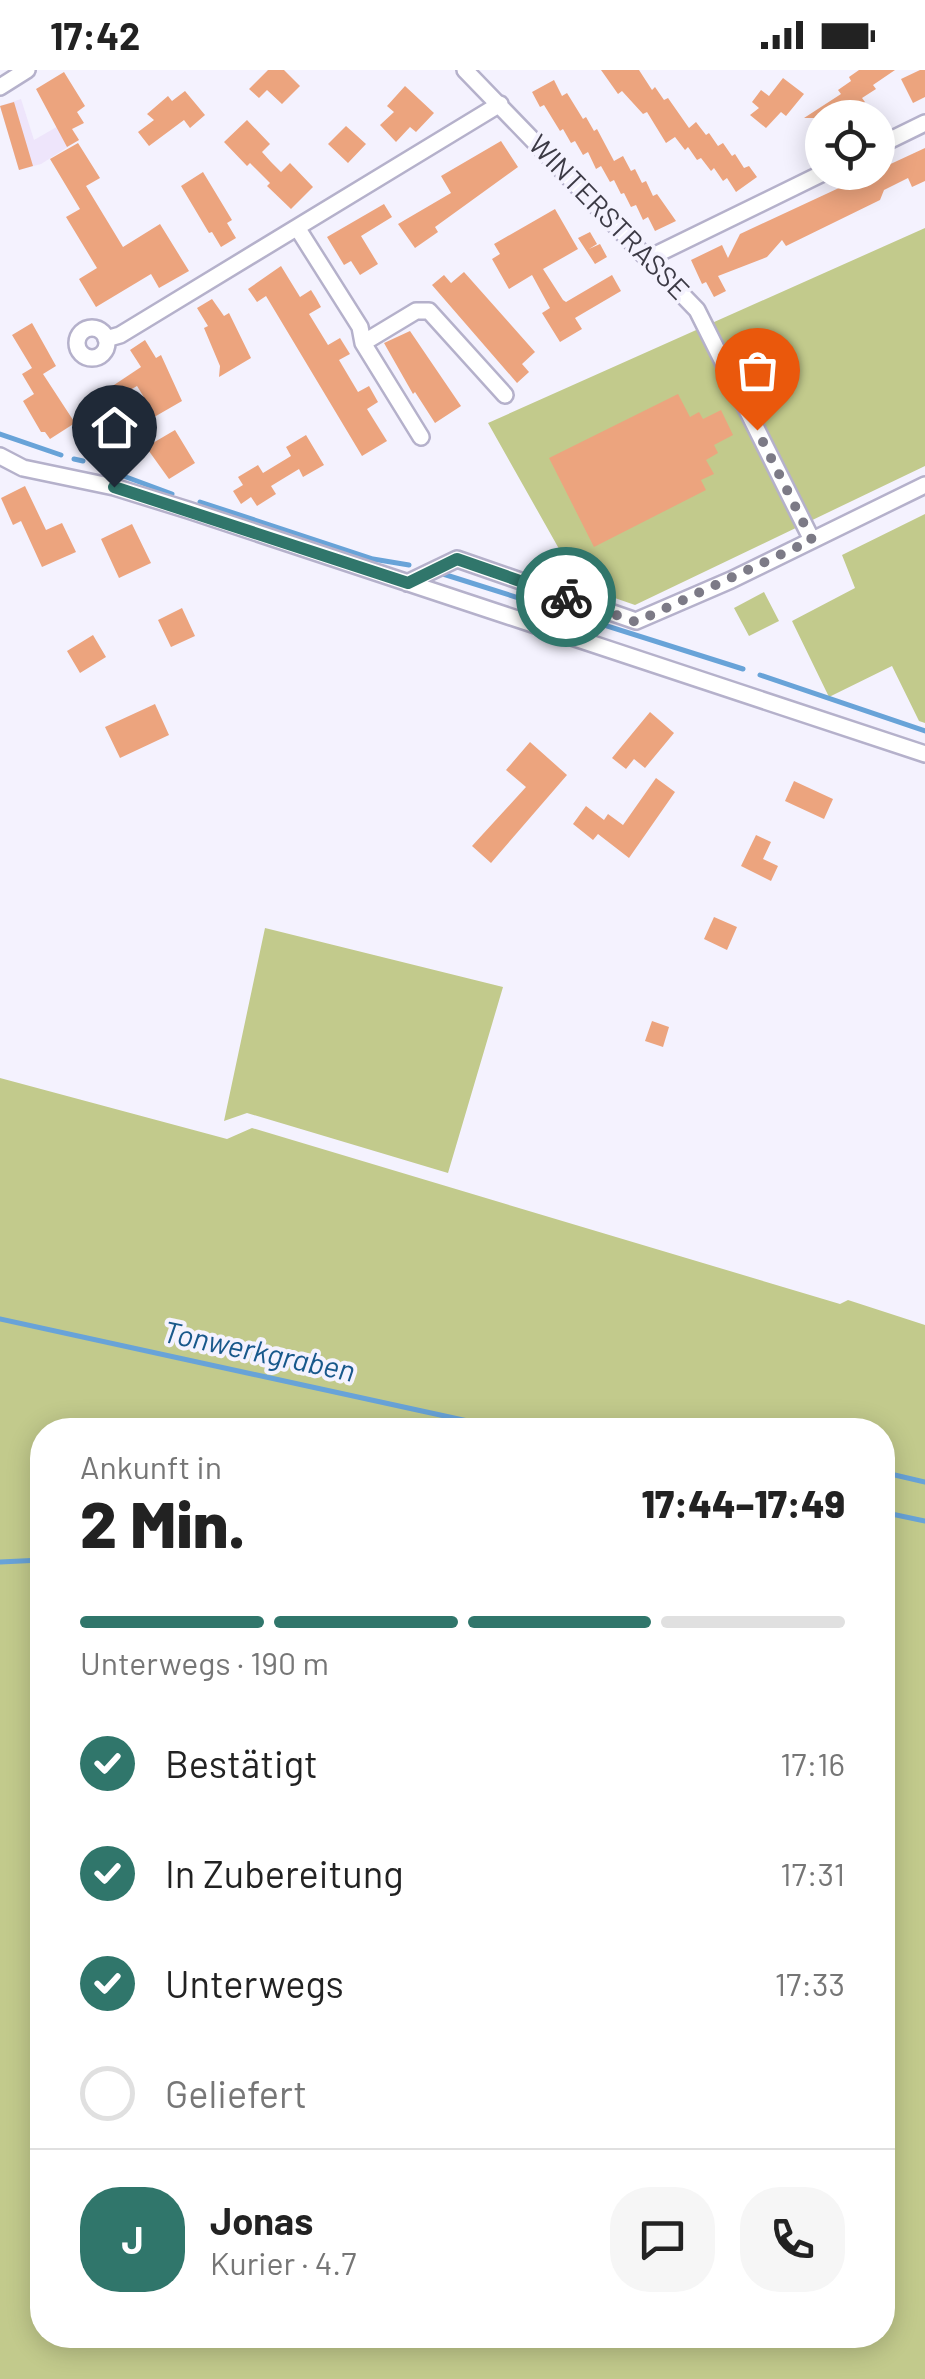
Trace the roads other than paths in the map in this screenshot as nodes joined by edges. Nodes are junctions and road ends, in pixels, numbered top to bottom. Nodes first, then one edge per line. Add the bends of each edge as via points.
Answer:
1 (27, 70) edge
2 (465, 70) edge
3 (0, 87) edge
4 (500, 104) junction
5 (925, 123) edge
6 (895, 138) edge
7 (805, 182) edge
8 (298, 229) junction
9 (648, 258) junction
10 (106, 339) dead end
11 (363, 343) junction
12 (505, 395) dead end
13 (421, 437) dead end
14 (0, 456) edge
15 (23, 468) junction
16 (0, 469) edge
17 (925, 485) edge
18 (812, 540) junction
19 (408, 583) junction
20 (925, 754) edge

1 - 3 street
2 - 4 street, WINTERSTRASSE
4 - 8 street
4 - 9 street, WINTERSTRASSE
5 - 6 street
7 - 9 street
8 - 10 street
8 - 11 street via 360,327
9 - 18 street, WINTERSTRASSE via 697,310
11 - 12 street via 416,311 430,311
11 - 13 street
14 - 15 street
15 - 16 street
15 - 19 street via 114,487
17 - 18 street
18 - 19 street via 636,622 457,559
19 - 20 street

